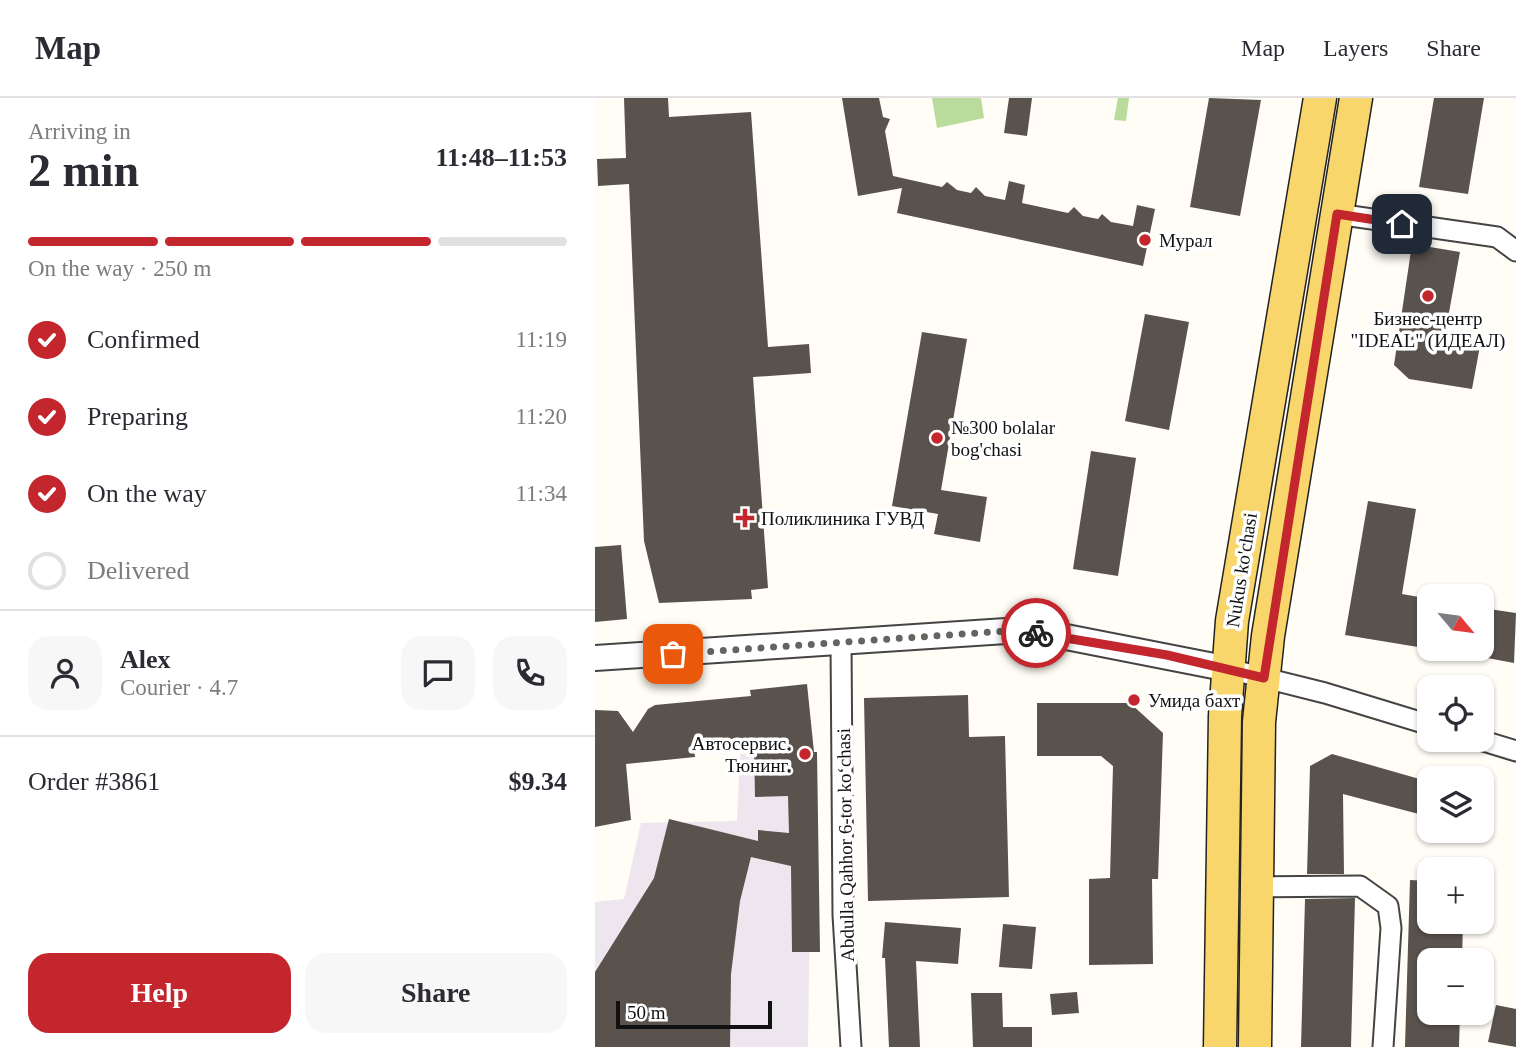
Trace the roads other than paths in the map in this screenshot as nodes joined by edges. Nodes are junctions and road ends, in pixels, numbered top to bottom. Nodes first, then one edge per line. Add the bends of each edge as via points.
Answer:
1 (1320, 98) edge
2 (1356, 98) edge
3 (1337, 214) junction
4 (1516, 251) edge
5 (842, 642) junction
6 (595, 658) edge
7 (1229, 669) junction
8 (1264, 678) junction
9 (1417, 721) edge
10 (1494, 744) edge
11 (1516, 751) edge
12 (1257, 887) junction
13 (851, 1047) edge
14 (1220, 1047) edge
15 (1255, 1047) edge
16 (1383, 1047) edge

1 - 7 main road, Nukus ko'chasi via 1234,606
2 - 3 main road, Nukus ko'chasi
3 - 4 street via 1497,237
3 - 8 main road, Nukus ko'chasi
5 - 6 street
5 - 7 street via 1031,632
5 - 13 street, Abdulla Qahhor 6-tor koʻchasi via 843,915
7 - 8 street
7 - 14 main road, Nukus ko'chasi
8 - 9 street
8 - 12 main road, Nukus ko'chasi via 1259,722
10 - 11 street
12 - 15 main road, Nukus ko'chasi
12 - 16 street via 1360,886 1388,906 1391,928

